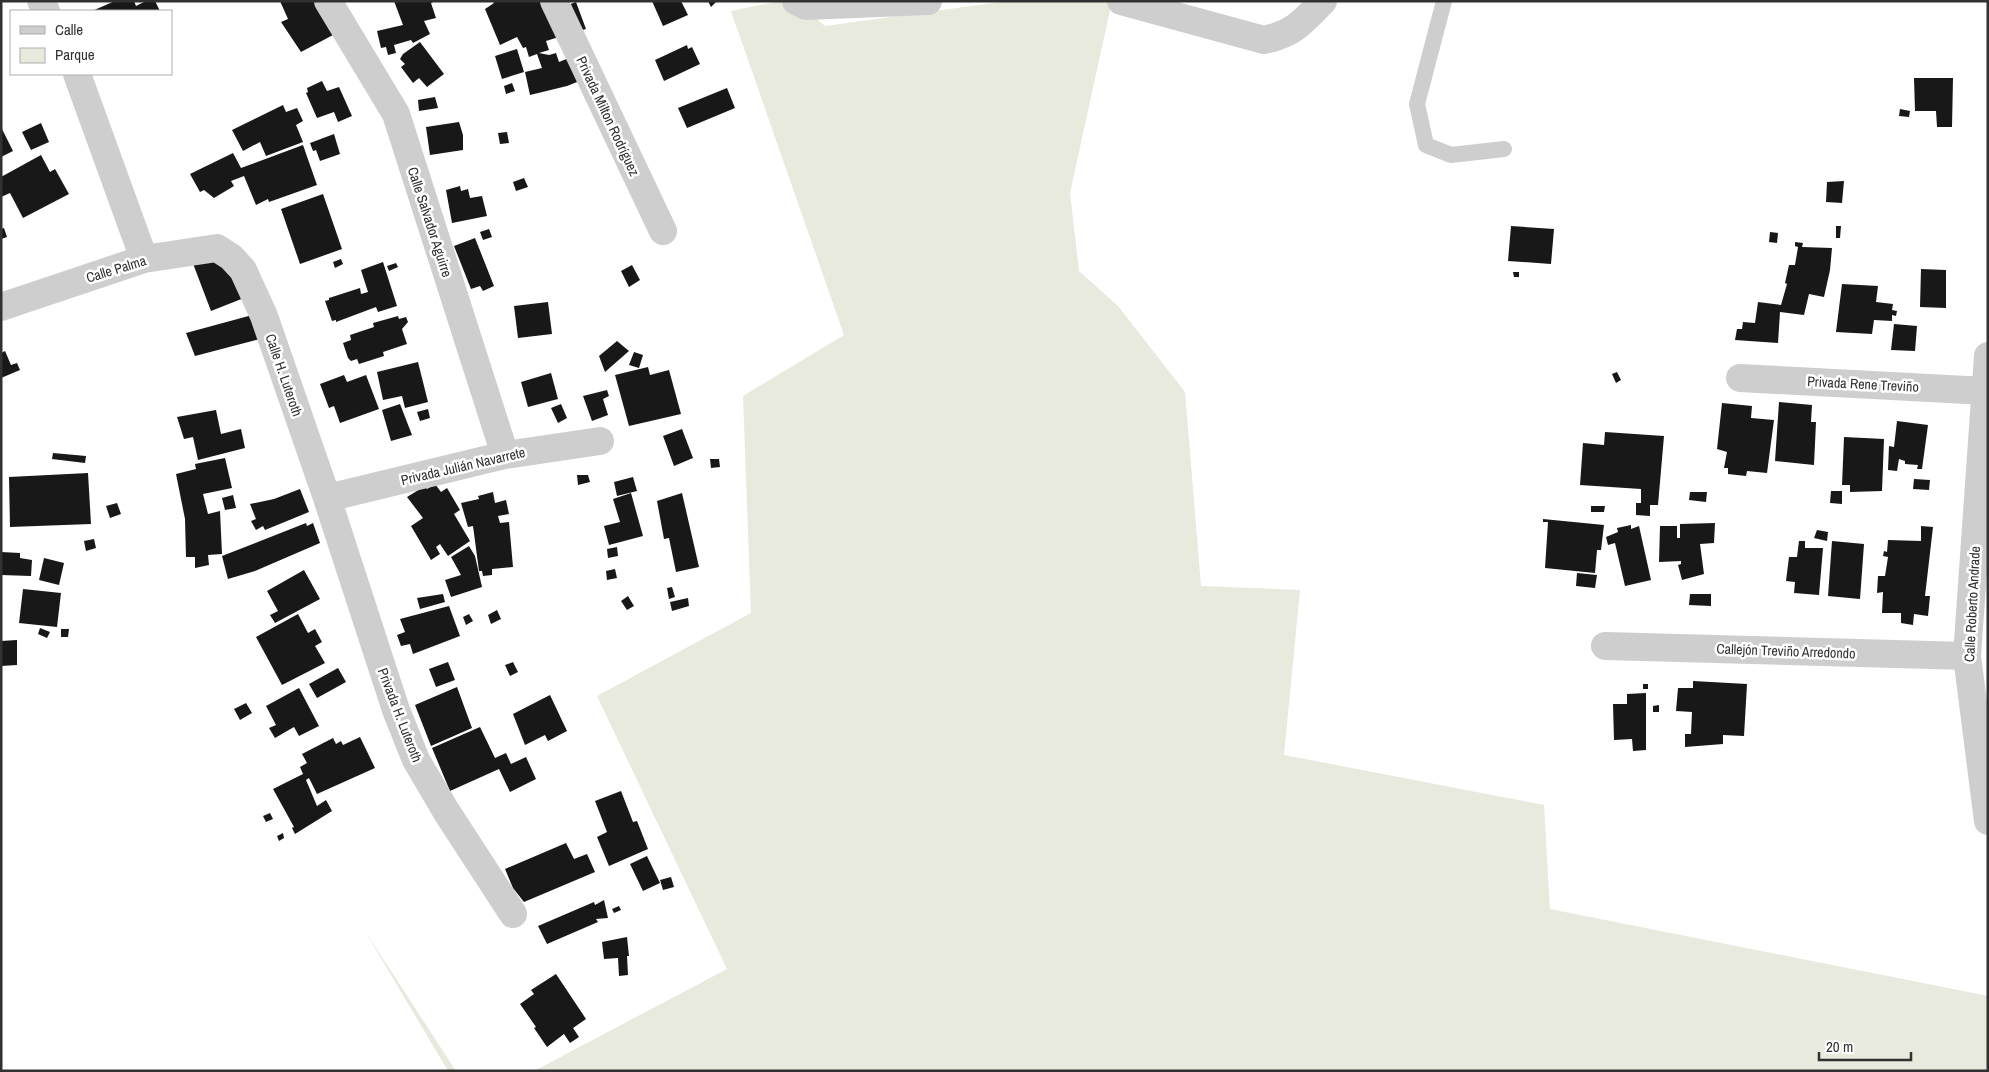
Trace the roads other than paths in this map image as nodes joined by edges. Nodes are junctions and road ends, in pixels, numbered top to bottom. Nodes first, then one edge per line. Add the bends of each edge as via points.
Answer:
1 (328, 1) edge
2 (554, 1) edge
3 (796, 1) edge
4 (928, 1) edge
5 (1120, 1) edge
6 (1323, 1) edge
7 (1444, 1) edge
8 (77, 75) edge
9 (1504, 149) dead end
10 (663, 231) dead end
11 (231, 257) joint
12 (144, 259) junction
13 (1, 307) edge
14 (1988, 356) edge
15 (1740, 378) dead end
16 (1986, 390) junction
17 (600, 441) dead end
18 (505, 455) junction
19 (327, 498) junction
20 (1605, 646) dead end
21 (1967, 656) junction
22 (1988, 821) edge
23 (513, 914) dead end

1 - 18 street, Calle Salvador Aguirre via 396,114
2 - 10 street, Privada Milton Rodríguez
3 - 4 street via 806,6
5 - 6 street via 1264,40 1299,27
7 - 9 lane via 1417,104 1426,145 1451,155
8 - 12 street
11 - 12 street, Calle Palma via 216,248
11 - 19 street, Calle H. Luteroth via 243,270 264,316
12 - 13 street, Calle Palma
14 - 16 street, Calle Roberto Andrade
15 - 16 street, Privada Rene Treviño
16 - 21 street, Calle Roberto Andrade
17 - 18 street, Privada Julián Navarrete
18 - 19 street, Privada Julián Navarrete
19 - 23 street, Privada H. Luteroth via 396,710 416,760
20 - 21 street, Callejón Treviño Arredondo
21 - 22 street, Calle Roberto Andrade

